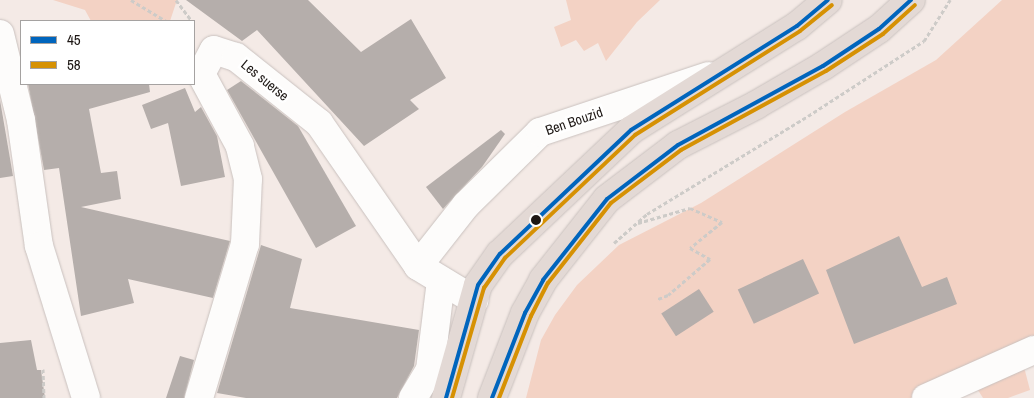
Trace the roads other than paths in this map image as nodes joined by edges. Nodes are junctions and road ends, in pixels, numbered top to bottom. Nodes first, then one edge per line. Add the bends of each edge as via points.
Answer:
1 (828, 0) edge
2 (911, 0) edge
3 (0, 34) edge
4 (723, 71) junction
5 (418, 266) junction
6 (441, 281) junction
7 (474, 300) junction
8 (1034, 350) edge
9 (86, 398) edge
10 (199, 398) edge
11 (412, 398) edge
12 (446, 398) edge
13 (492, 398) edge
14 (926, 398) edge

1 - 4 highway via 797,26
2 - 13 highway via 879,29 756,105 678,145 607,199 543,280 525,313
3 - 9 street via 21,120 39,246
4 - 5 street, Ben Bouzid via 540,132 466,205
4 - 7 highway via 631,130 500,254 478,285
5 - 6 street, Les suerse
5 - 10 street, Les suerse via 319,124 236,57 214,50 201,74 240,146 248,179 245,244
6 - 7 street, Les suerse
6 - 11 street via 430,370
7 - 12 highway
8 - 14 street

